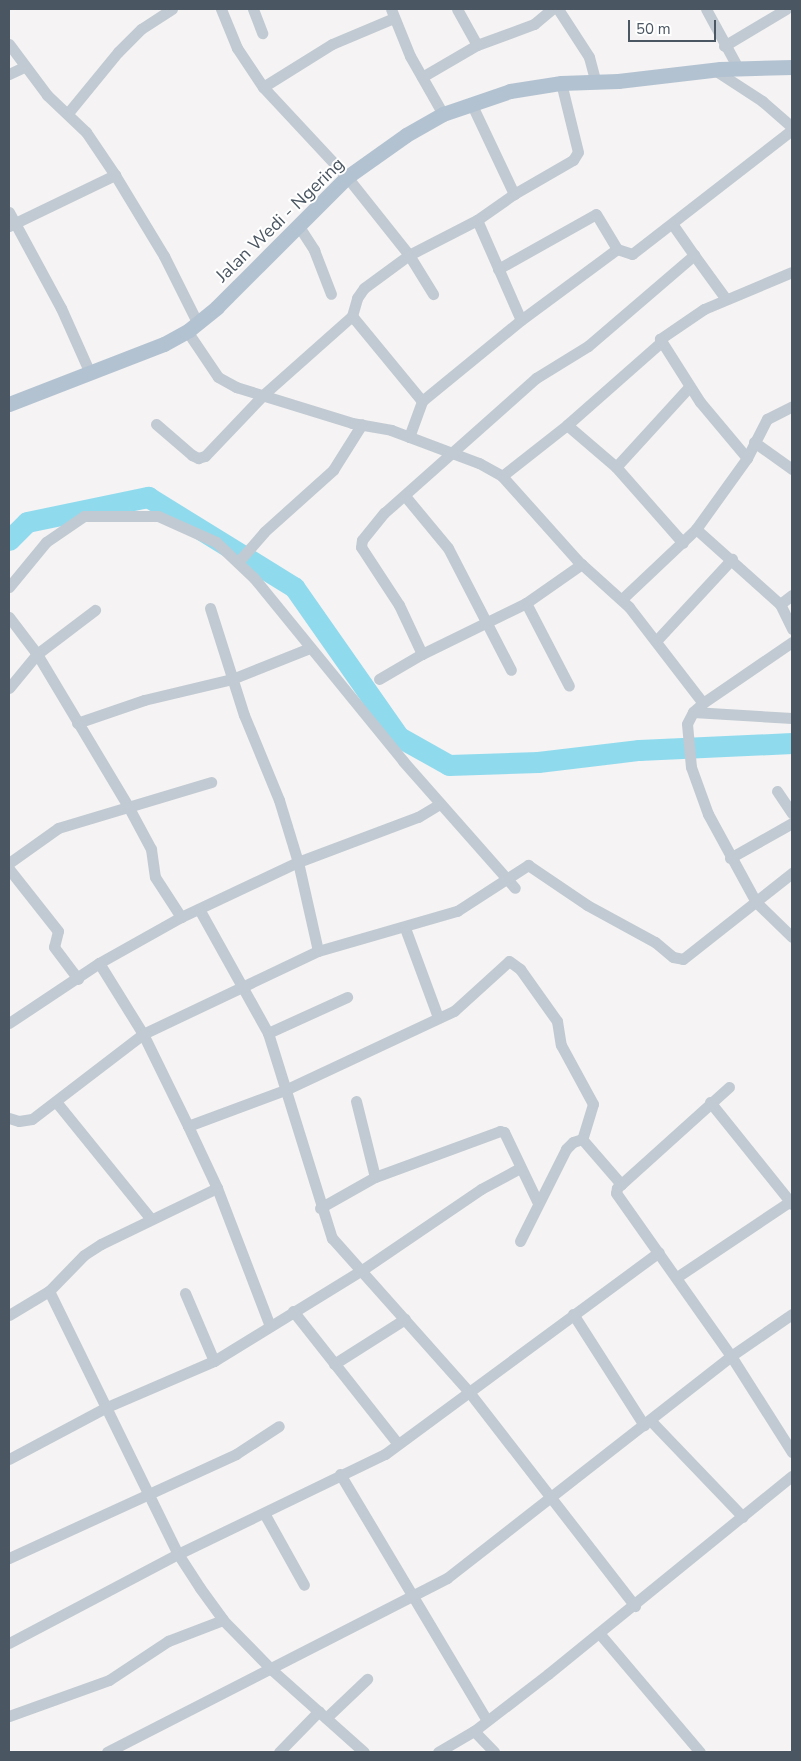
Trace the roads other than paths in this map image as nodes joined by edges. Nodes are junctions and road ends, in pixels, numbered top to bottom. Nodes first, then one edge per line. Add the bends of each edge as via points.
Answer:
1 (172, 9) edge
2 (221, 9) edge
3 (253, 9) edge
4 (457, 9) edge
5 (552, 9) edge
6 (558, 9) edge
7 (706, 9) edge
8 (786, 9) edge
9 (392, 13) edge
10 (262, 33) dead end
11 (9, 44) edge
12 (477, 45) junction
13 (724, 46) junction
14 (24, 67) junction
15 (792, 67) edge
16 (726, 69) junction
17 (9, 74) edge
18 (422, 77) junction
19 (561, 83) junction
20 (596, 83) junction
21 (263, 87) junction
22 (471, 103) junction
23 (68, 113) junction
24 (444, 114) junction
25 (792, 129) edge
26 (115, 175) junction
27 (348, 177) junction
28 (514, 194) junction
29 (9, 212) edge
30 (477, 220) junction
31 (12, 224) edge
32 (298, 225) junction
33 (673, 225) junction
34 (617, 249) junction
35 (694, 255) junction
36 (409, 256) junction
37 (498, 269) junction
38 (792, 272) edge
39 (332, 294) dead end
40 (433, 294) dead end
41 (726, 299) junction
42 (352, 316) junction
43 (521, 320) junction
44 (192, 327) junction
45 (661, 342) junction
46 (89, 371) junction
47 (689, 387) junction
48 (263, 395) junction
49 (422, 401) junction
50 (9, 404) edge
51 (792, 406) edge
52 (156, 424) dead end
53 (362, 424) junction
54 (567, 425) junction
55 (409, 437) junction
56 (754, 442) junction
57 (448, 454) junction
58 (747, 458) junction
59 (616, 467) junction
60 (792, 469) edge
61 (502, 476) junction
62 (405, 496) junction
63 (696, 528) junction
64 (682, 543) junction
65 (243, 556) junction
66 (732, 559) junction
67 (582, 564) junction
68 (9, 587) edge
69 (792, 595) edge
70 (622, 599) junction
71 (526, 603) junction
72 (780, 604) junction
73 (210, 608) dead end
74 (95, 610) dead end
75 (9, 617) edge
76 (488, 622) junction
77 (792, 629) edge
78 (656, 640) junction
79 (792, 643) edge
80 (310, 648) junction
81 (37, 654) junction
82 (422, 654) junction
83 (511, 670) dead end
84 (232, 679) junction
85 (379, 679) dead end
86 (569, 686) dead end
87 (9, 688) edge
88 (703, 703) junction
89 (693, 712) junction
90 (792, 718) edge
91 (77, 723) junction
92 (210, 782) dead end
93 (777, 791) dead end
94 (440, 804) junction
95 (129, 808) junction
96 (792, 812) edge
97 (792, 823) edge
98 (730, 858) junction
99 (298, 862) junction
100 (9, 863) edge
101 (9, 869) edge
102 (792, 873) edge
103 (506, 877) junction
104 (515, 888) dead end
105 (756, 902) junction
106 (198, 909) junction
107 (181, 917) junction
108 (405, 928) junction
109 (792, 937) edge
110 (318, 951) junction
111 (99, 963) junction
112 (78, 978) junction
113 (244, 989) junction
114 (347, 997) dead end
115 (438, 1017) junction
116 (9, 1023) edge
117 (268, 1033) junction
118 (144, 1034) junction
119 (729, 1087) dead end
120 (285, 1090) junction
121 (356, 1101) dead end
122 (710, 1102) junction
123 (57, 1103) junction
124 (9, 1118) edge
125 (188, 1126) junction
126 (582, 1139) junction
127 (520, 1168) junction
128 (375, 1177) junction
129 (621, 1184) junction
130 (217, 1188) junction
131 (537, 1201) junction
132 (792, 1201) edge
133 (320, 1208) junction
134 (150, 1218) junction
135 (520, 1241) dead end
136 (659, 1252) junction
137 (362, 1270) junction
138 (677, 1277) junction
139 (49, 1291) junction
140 (185, 1292) dead end
141 (293, 1311) junction
142 (573, 1314) junction
143 (792, 1314) edge
144 (9, 1315) edge
145 (405, 1318) junction
146 (270, 1326) junction
147 (731, 1356) junction
148 (214, 1361) junction
149 (334, 1364) junction
150 (469, 1392) junction
151 (107, 1407) junction
152 (647, 1422) junction
153 (279, 1426) dead end
154 (398, 1444) junction
155 (792, 1452) edge
156 (9, 1459) edge
157 (340, 1474) junction
158 (792, 1476) edge
159 (150, 1494) junction
160 (552, 1496) junction
161 (264, 1512) junction
162 (743, 1517) junction
163 (178, 1554) junction
164 (9, 1558) edge
165 (304, 1585) dead end
166 (415, 1596) junction
167 (634, 1606) junction
168 (224, 1620) junction
169 (599, 1633) junction
170 (9, 1643) edge
171 (272, 1670) junction
172 (367, 1679) dead end
173 (323, 1714) junction
174 (9, 1716) edge
175 (486, 1721) junction
176 (474, 1731) junction
177 (106, 1752) edge
178 (279, 1752) edge
179 (364, 1752) edge
180 (438, 1752) edge
181 (494, 1752) edge
182 (700, 1752) edge

1 - 23 street via 141,29
2 - 21 street via 237,48
3 - 10 street
4 - 12 street
5 - 12 street via 534,24
6 - 20 street via 589,57
7 - 13 street
8 - 13 street
9 - 18 street
9 - 21 street via 332,44
11 - 14 street
12 - 18 street
13 - 16 street
14 - 17 street
14 - 23 street via 57,106
15 - 16 main road, Jalan Wedi - Ngering
16 - 20 main road, Jalan Wedi - Ngering
16 - 25 street
18 - 24 street
19 - 20 main road, Jalan Wedi - Ngering
19 - 22 main road, Jalan Wedi - Ngering via 510,91
19 - 28 street via 576,156 565,167
21 - 27 street
22 - 24 main road, Jalan Wedi - Ngering
22 - 28 street
23 - 26 street via 86,132
24 - 27 main road, Jalan Wedi - Ngering via 406,135
25 - 33 street
26 - 31 street
26 - 44 street via 164,256
27 - 32 main road, Jalan Wedi - Ngering
27 - 36 street
28 - 30 street
29 - 31 street
30 - 36 street
30 - 37 street
31 - 46 street
32 - 39 street via 314,250
32 - 44 main road, Jalan Wedi - Ngering
33 - 34 street via 632,254
33 - 35 street
34 - 37 street via 596,214
34 - 43 street
35 - 41 street
35 - 57 street via 588,346 536,378
36 - 40 street
36 - 42 street via 359,294
37 - 43 street
38 - 41 street
41 - 45 street via 664,335
42 - 48 street
42 - 49 street
43 - 49 street
44 - 46 main road, Jalan Wedi - Ngering via 164,344
44 - 48 street via 218,377 236,387
45 - 47 street
45 - 54 street
46 - 50 main road, Jalan Wedi - Ngering
47 - 58 street
47 - 59 street
48 - 52 street via 201,458 192,455
48 - 53 street
49 - 55 street
51 - 56 street via 767,419
53 - 55 street
53 - 65 street via 333,470
54 - 59 street
54 - 61 street
55 - 57 street
56 - 58 street
56 - 60 street
57 - 61 street
57 - 62 street
58 - 63 street
59 - 64 street
61 - 67 street
62 - 76 street via 448,548
62 - 82 street via 384,513 360,545 399,605
63 - 64 street
63 - 66 street
64 - 70 street
65 - 68 street via 158,516 84,516 46,542
65 - 80 street
66 - 72 street
66 - 78 street
67 - 70 street
67 - 71 street
69 - 72 street
70 - 78 street
71 - 76 street
71 - 86 street
72 - 77 street
73 - 84 street
74 - 81 street
75 - 81 street
76 - 82 street
76 - 83 street
78 - 88 street
79 - 88 street
80 - 84 street
80 - 94 street
81 - 87 street
81 - 91 street
82 - 85 street
84 - 91 street via 144,700
84 - 99 street via 279,800
88 - 89 street
89 - 90 street
89 - 98 street via 687,724 691,767 708,814
91 - 95 street
92 - 95 street
93 - 96 street
94 - 99 street via 418,817
94 - 103 street
95 - 100 street via 58,828
95 - 107 street via 151,850 155,877
97 - 98 street
98 - 105 street
99 - 106 street
99 - 110 street
101 - 112 street via 58,931 54,947
102 - 105 street
103 - 104 street
103 - 105 street via 528,865 587,905 633,929 678,959 690,956
103 - 108 street via 473,903
105 - 109 street
106 - 107 street
106 - 113 street
107 - 111 street
108 - 110 street
108 - 115 street
110 - 113 street
111 - 112 street
111 - 118 street
112 - 116 street
113 - 117 street
113 - 118 street
114 - 117 street
115 - 120 street
115 - 126 street via 454,1011 473,997 506,962 520,969 557,1020 561,1045 593,1104
117 - 120 street
118 - 123 street
118 - 125 street
119 - 122 street
120 - 125 street
120 - 133 street
121 - 128 street
122 - 129 street
122 - 132 street
123 - 124 street via 29,1121
123 - 134 street
125 - 130 street
126 - 129 street
126 - 131 street via 572,1142 566,1149
127 - 128 street via 504,1132 500,1131
127 - 131 street
127 - 137 street via 481,1189
128 - 133 street
129 - 136 street via 616,1193
130 - 134 street
130 - 146 street
131 - 135 street
132 - 138 street
133 - 137 street via 332,1238
134 - 139 street via 84,1255
136 - 138 street
136 - 142 street
137 - 141 street
137 - 145 street
138 - 147 street
139 - 144 street
139 - 151 street
140 - 148 street
141 - 146 street
141 - 149 street
142 - 150 street
142 - 152 street
143 - 147 street
145 - 149 street
145 - 150 street
146 - 148 street
147 - 152 street
147 - 155 street
148 - 151 street
149 - 154 street
150 - 154 street
150 - 160 street
151 - 156 street via 29,1445
151 - 159 street
152 - 160 street
152 - 162 street
153 - 159 street via 236,1454
154 - 157 street via 365,1465
157 - 161 street
157 - 166 street
158 - 162 street
159 - 163 street
159 - 164 street
160 - 166 street via 446,1578
160 - 167 street
161 - 163 street
161 - 165 street
162 - 167 street
163 - 168 street
163 - 170 street
166 - 171 street
166 - 175 street
167 - 169 street
168 - 171 street
168 - 174 street via 162,1644 110,1680
169 - 175 street
169 - 182 street
171 - 173 street
171 - 177 street
172 - 173 street
173 - 178 street
173 - 179 street
175 - 176 street
176 - 180 street
176 - 181 street

